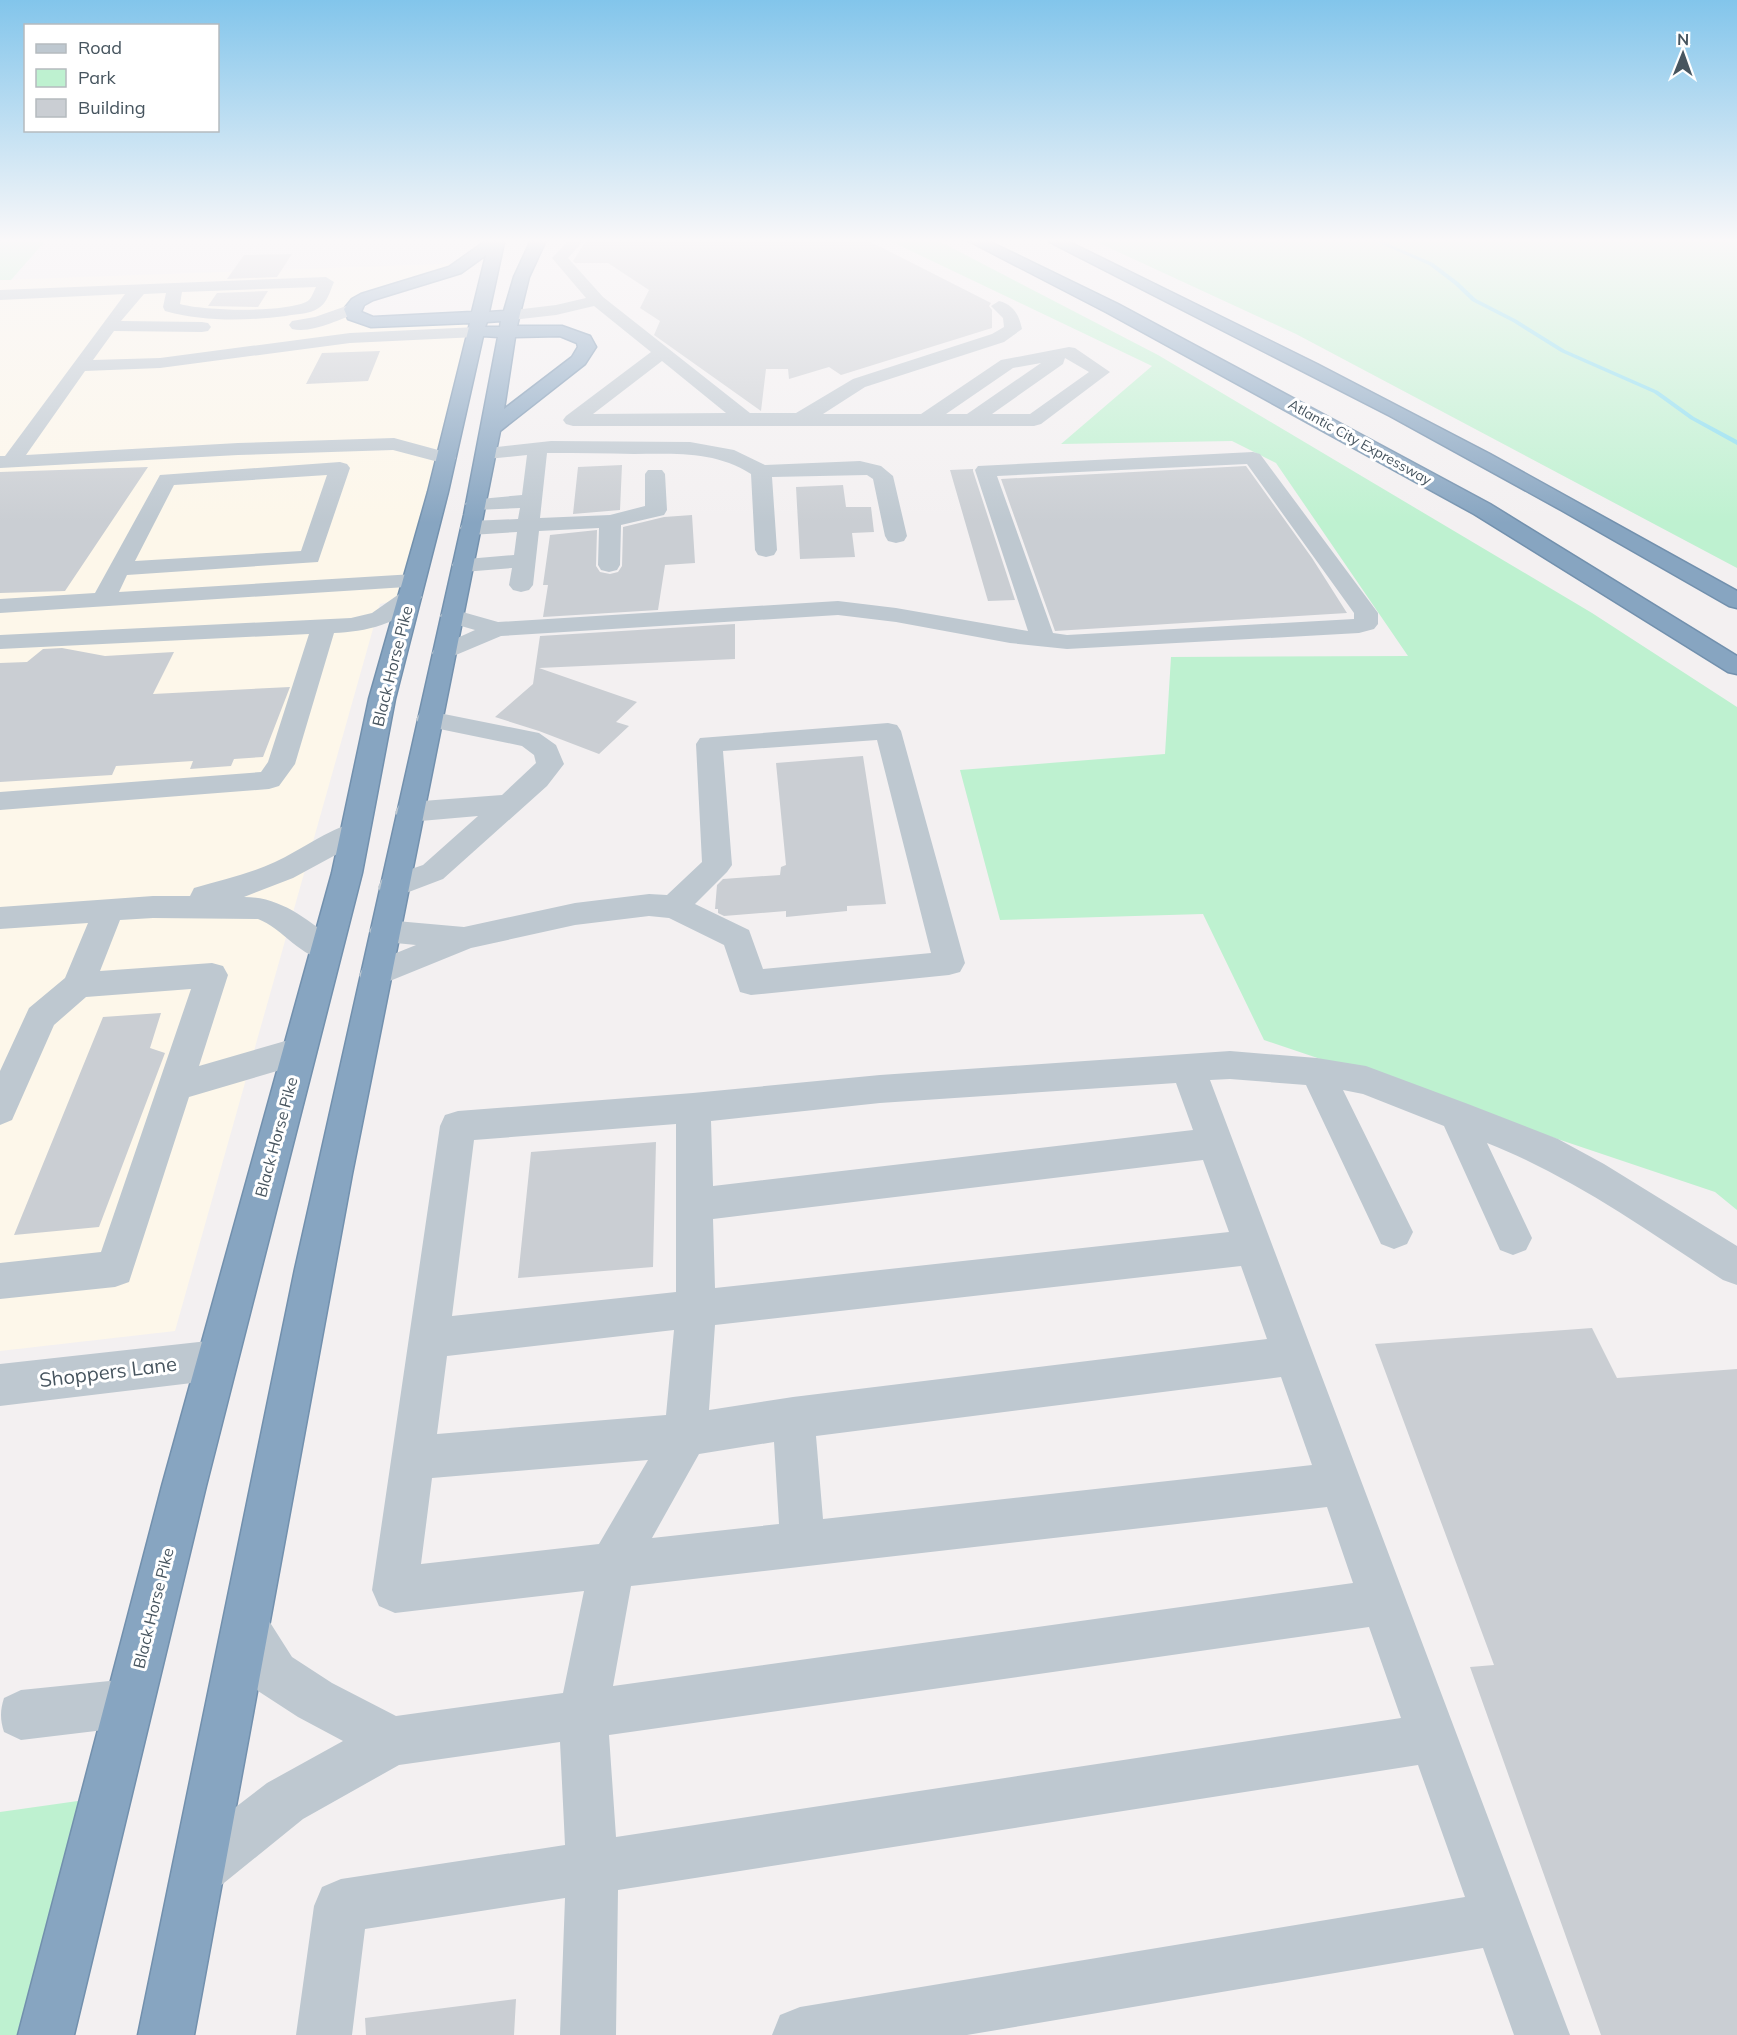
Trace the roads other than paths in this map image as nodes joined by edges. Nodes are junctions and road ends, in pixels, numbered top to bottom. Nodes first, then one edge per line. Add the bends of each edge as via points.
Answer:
1 (106, 333) edge
2 (408, 333) edge
3 (492, 333) edge
4 (495, 333) edge
5 (567, 333) edge
6 (638, 333) edge
7 (1006, 333) edge
8 (1158, 333) edge
9 (1243, 333) edge
10 (662, 352) junction
11 (1069, 352) junction
12 (81, 366) junction
13 (745, 419) junction
14 (799, 420) junction
15 (925, 420) junction
16 (971, 420) junction
17 (489, 440) junction
18 (538, 448) junction
19 (446, 458) junction
20 (5, 461) edge
21 (761, 471) junction
22 (655, 474) dead end
23 (531, 501) junction
24 (473, 516) junction
25 (610, 521) junction
26 (528, 525) junction
27 (896, 536) dead end
28 (766, 550) dead end
29 (523, 561) junction
30 (463, 565) junction
31 (609, 565) dead end
32 (120, 569) junction
33 (520, 585) dead end
34 (412, 589) junction
35 (104, 600) junction
36 (1737, 601) edge
37 (0, 606) edge
38 (452, 616) junction
39 (324, 626) junction
40 (497, 629) junction
41 (1043, 640) junction
42 (0, 642) edge
43 (444, 653) junction
44 (1737, 667) edge
45 (429, 719) junction
46 (0, 801) edge
47 (511, 804) junction
48 (409, 812) junction
49 (355, 832) junction
50 (393, 887) junction
51 (674, 906) junction
52 (153, 907) junction
53 (109, 910) junction
54 (0, 918) edge
55 (385, 931) junction
56 (465, 938) junction
57 (326, 950) junction
58 (375, 975) junction
59 (78, 985) junction
60 (299, 1052) junction
61 (1188, 1068) junction
62 (1317, 1072) junction
63 (176, 1087) junction
64 (693, 1108) junction
65 (0, 1110) edge
66 (1456, 1114) junction
67 (1215, 1143) junction
68 (695, 1205) junction
69 (1394, 1232) dead end
70 (1513, 1238) dead end
71 (1253, 1247) junction
72 (1737, 1267) edge
73 (0, 1281) edge
74 (696, 1309) junction
75 (430, 1338) junction
76 (1293, 1356) junction
77 (217, 1360) junction
78 (0, 1385) edge
79 (793, 1418) junction
80 (686, 1435) junction
81 (414, 1458) junction
82 (1340, 1484) junction
83 (802, 1544) junction
84 (612, 1565) junction
85 (1383, 1602) junction
86 (247, 1630) junction
87 (129, 1703) junction
88 (21, 1715) dead end
89 (583, 1715) junction
90 (1432, 1738) junction
91 (393, 1741) junction
92 (200, 1868) junction
93 (591, 1868) junction
94 (1499, 1918) junction
95 (46, 2035) edge
96 (166, 2035) edge
97 (324, 2035) edge
98 (588, 2035) edge
99 (800, 2035) edge
100 (1542, 2035) edge

1 - 12 street
2 - 12 street via 160,363
3 - 19 highway, Black Horse Pike
4 - 17 highway, Black Horse Pike
5 - 17 highway via 584,340 586,347 579,360
6 - 10 street
7 - 14 street via 859,383
8 - 44 highway, Atlantic City Expressway via 1482,508
9 - 36 highway via 1405,416
10 - 13 street
10 - 13 street via 573,420
11 - 15 street via 1007,364
11 - 16 street
11 - 16 street via 1101,372 1034,420
12 - 20 street
13 - 14 street
14 - 15 street
15 - 16 street
17 - 18 street
17 - 24 highway, Black Horse Pike
18 - 21 street via 709,449 748,462
18 - 23 street
19 - 20 street via 394,444
19 - 34 highway, Black Horse Pike
21 - 27 street via 860,467 874,470 883,476
21 - 28 street
22 - 25 street via 656,510
23 - 24 street
23 - 26 street
24 - 26 street
24 - 30 highway, Black Horse Pike
25 - 26 street
25 - 31 street
26 - 29 street
29 - 30 street
29 - 33 street
30 - 38 highway, Black Horse Pike
32 - 32 street via 167,479 340,468 310,557
32 - 35 street
34 - 35 street
34 - 39 street via 380,618
34 - 49 highway, Black Horse Pike via 382,699
35 - 37 street
38 - 40 street
38 - 43 highway, Black Horse Pike
39 - 42 street
39 - 46 street via 281,764 269,780
40 - 41 street via 838,608 871,610
40 - 43 street
41 - 41 street via 1067,642 1359,626 1366,624 1366,613 1252,458 985,470
43 - 45 highway, Black Horse Pike
45 - 47 street via 530,739 547,752 550,764
45 - 48 highway, Black Horse Pike
47 - 48 street
47 - 50 street via 433,872
48 - 50 highway, Black Horse Pike
49 - 52 street via 258,882
49 - 57 highway, Black Horse Pike
50 - 55 highway, Black Horse Pike
51 - 51 street via 738,938 751,983 949,963 888,731 709,744 717,865
51 - 56 street via 649,905 575,914
52 - 53 street
52 - 57 street via 261,908 279,915
53 - 54 street
53 - 59 street
55 - 56 street
55 - 58 highway, Black Horse Pike
56 - 58 street
57 - 60 highway, Black Horse Pike
58 - 86 highway, Black Horse Pike
59 - 63 street via 213,975
59 - 65 street via 41,1017
60 - 63 street
60 - 77 highway, Black Horse Pike
61 - 62 street via 1230,1065
61 - 64 street via 880,1089
61 - 67 street
62 - 66 street via 1366,1080
62 - 69 street
63 - 73 street via 116,1269
64 - 68 street
64 - 75 street via 458,1126
66 - 70 street
66 - 72 street via 1545,1150 1591,1175
67 - 68 street
67 - 71 street
68 - 74 street
71 - 74 street
71 - 76 street
74 - 75 street
74 - 80 street
75 - 81 street
76 - 79 street
76 - 82 street
77 - 78 street, Shoppers Lane
77 - 87 highway, Black Horse Pike
79 - 80 street
79 - 83 street
80 - 81 street
80 - 84 street
81 - 84 street via 395,1590
82 - 83 street
82 - 85 street
83 - 84 street
84 - 89 street
85 - 89 street
85 - 90 street
86 - 91 street via 275,1674 315,1701
86 - 92 highway, Black Horse Pike
87 - 88 street
87 - 95 highway, Black Horse Pike
89 - 91 street
89 - 93 street
90 - 93 street
90 - 94 street
91 - 92 street via 285,1801
92 - 96 highway, Black Horse Pike
93 - 97 street via 341,1906
93 - 98 street
94 - 99 street
94 - 100 street

